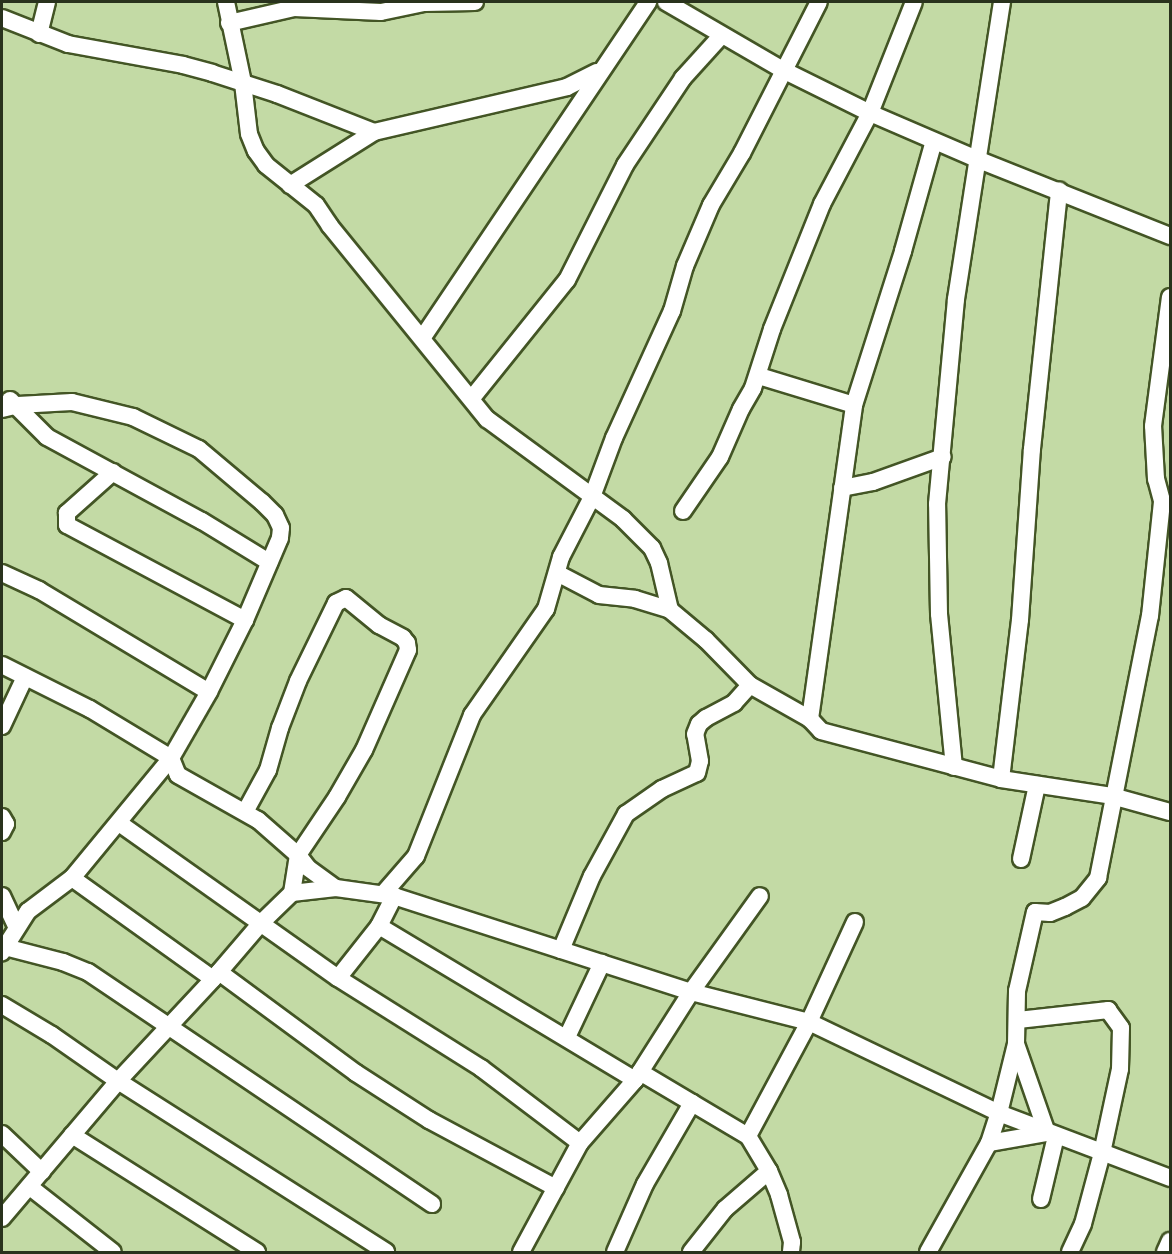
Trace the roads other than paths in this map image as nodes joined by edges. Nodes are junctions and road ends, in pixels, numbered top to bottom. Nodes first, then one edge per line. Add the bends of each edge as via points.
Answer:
1 (47, 2) edge
2 (226, 2) edge
3 (475, 2) edge
4 (648, 2) edge
5 (666, 2) edge
6 (819, 2) edge
7 (915, 2) edge
8 (1002, 2) edge
9 (2, 18) edge
10 (229, 23) junction
11 (39, 33) junction
12 (721, 36) junction
13 (602, 67) junction
14 (783, 70) junction
15 (243, 83) junction
16 (870, 113) junction
17 (374, 132) junction
18 (934, 141) junction
19 (979, 160) junction
20 (315, 170) junction
21 (290, 184) junction
22 (1059, 190) junction
23 (316, 205) junction
24 (1170, 236) edge
25 (1170, 297) edge
26 (423, 337) junction
27 (759, 376) junction
28 (1166, 378) edge
29 (2, 397) edge
30 (472, 398) junction
31 (854, 405) junction
32 (10, 407) edge
33 (943, 457) junction
34 (113, 472) junction
35 (842, 488) junction
36 (592, 498) junction
37 (683, 511) dead end
38 (269, 562) junction
39 (2, 573) edge
40 (557, 573) junction
41 (670, 610) junction
42 (245, 620) junction
43 (2, 665) edge
44 (25, 677) junction
45 (750, 685) junction
46 (209, 692) junction
47 (810, 719) junction
48 (2, 726) edge
49 (171, 758) junction
50 (954, 767) junction
51 (1001, 779) junction
52 (1036, 785) junction
53 (1112, 796) junction
54 (245, 812) junction
55 (1170, 812) edge
56 (2, 817) edge
57 (119, 823) junction
58 (2, 832) edge
59 (298, 855) junction
60 (1021, 859) dead end
61 (72, 878) junction
62 (336, 888) junction
63 (292, 893) junction
64 (388, 895) junction
65 (2, 896) edge
66 (760, 896) dead end
67 (855, 922) dead end
68 (261, 923) junction
69 (16, 926) junction
70 (379, 926) junction
71 (3, 949) edge
72 (561, 950) junction
73 (602, 963) junction
74 (216, 976) junction
75 (338, 978) junction
76 (691, 992) junction
77 (2, 1005) edge
78 (1018, 1020) junction
79 (808, 1022) junction
80 (169, 1028) junction
81 (567, 1037) junction
82 (1016, 1044) junction
83 (638, 1076) junction
84 (118, 1081) junction
85 (692, 1103) junction
86 (999, 1113) junction
87 (2, 1134) edge
88 (1051, 1134) junction
89 (72, 1135) junction
90 (748, 1136) junction
91 (580, 1143) junction
92 (989, 1143) junction
93 (1102, 1153) junction
94 (769, 1170) junction
95 (42, 1172) junction
96 (1170, 1177) edge
97 (30, 1187) junction
98 (556, 1188) junction
99 (1041, 1199) dead end
100 (432, 1204) dead end
101 (2, 1218) edge
102 (1170, 1241) edge
103 (113, 1252) edge
104 (257, 1252) edge
105 (386, 1252) edge
106 (521, 1252) edge
107 (615, 1252) edge
108 (691, 1252) edge
109 (792, 1252) edge
110 (928, 1252) edge
111 (1070, 1252) edge
112 (1165, 1252) edge

1 - 11 street
2 - 10 street
3 - 10 street via 424,3 381,12 294,8
4 - 13 street
5 - 12 street
6 - 14 street
7 - 16 street
8 - 19 street
9 - 11 street
10 - 15 street
11 - 15 street via 92,51 183,64
12 - 14 street
12 - 30 street via 683,78 626,165 567,280
13 - 17 street via 567,87
13 - 26 street
14 - 16 street
14 - 36 street via 711,205 685,266 672,311 614,438
15 - 17 street
15 - 21 street via 249,134 256,152
16 - 18 street
16 - 27 street via 822,204 772,328
17 - 20 street
18 - 19 street
18 - 31 street
19 - 22 street
19 - 33 street via 956,298
20 - 21 street
20 - 23 street
21 - 23 street
22 - 24 street
22 - 51 street via 1032,449 1020,620
23 - 26 street
25 - 28 street
26 - 30 street
27 - 31 street
27 - 37 street via 720,457
28 - 53 street via 1153,426 1156,479 1162,501 1150,616
29 - 32 street
30 - 36 street via 501,431
31 - 35 street
32 - 34 street via 47,437
32 - 38 street via 72,402 102,408 133,417 199,449 275,515 281,528 280,538
33 - 35 street via 873,482
33 - 50 street via 937,504 939,614
34 - 38 street
34 - 42 street via 67,513 67,525
35 - 47 street
36 - 40 street via 561,557
36 - 41 street via 623,519 652,548
38 - 42 street
39 - 46 street via 48,595
40 - 41 street via 599,595 635,599
40 - 64 street via 546,609 472,715 416,856
41 - 45 street
42 - 46 street
43 - 44 street
44 - 48 street
44 - 49 street via 90,709
45 - 47 street
45 - 72 street via 734,704 699,724 695,734 700,767 697,773 662,789 626,814 591,876
46 - 49 street
47 - 50 street via 821,731
49 - 54 street via 177,775
49 - 57 street
50 - 51 street
51 - 52 street
52 - 53 street
52 - 60 street
53 - 55 street
53 - 78 street via 1098,878 1092,888 1065,907 1050,913 1035,912 1017,991
54 - 59 street
54 - 59 street via 268,770 298,681 336,603 346,598 379,625 403,638 408,650 364,750
56 - 58 street via 6,824
57 - 61 street
57 - 68 street
59 - 62 street via 308,868
59 - 63 street
61 - 69 street via 44,897
61 - 74 street
62 - 63 street
62 - 64 street
63 - 68 street
64 - 70 street
64 - 72 street
65 - 69 street
66 - 76 street
67 - 79 street
68 - 74 street
68 - 75 street
69 - 71 street
70 - 75 street
70 - 81 street
71 - 80 street via 63,962 88,972
72 - 73 street
73 - 76 street
73 - 81 street
74 - 80 street
74 - 98 street via 429,1119
75 - 91 street via 481,1068
76 - 79 street
76 - 83 street
77 - 84 street
78 - 82 street
78 - 93 street via 1108,1010 1116,1018 1121,1028 1120,1069
79 - 86 street
79 - 90 street
80 - 84 street
80 - 100 street
81 - 83 street
82 - 86 street
82 - 88 street
83 - 85 street
83 - 91 street
84 - 89 street
84 - 105 street
85 - 90 street
85 - 107 street via 645,1184
86 - 88 street
86 - 92 street
87 - 95 street
88 - 92 street
88 - 93 street
88 - 99 street
89 - 95 street
89 - 104 street
90 - 94 street
91 - 98 street
92 - 110 street
93 - 96 street
93 - 111 street via 1083,1224
94 - 108 street via 726,1209
94 - 109 street
95 - 97 street
97 - 101 street
97 - 103 street
98 - 106 street
102 - 112 street

